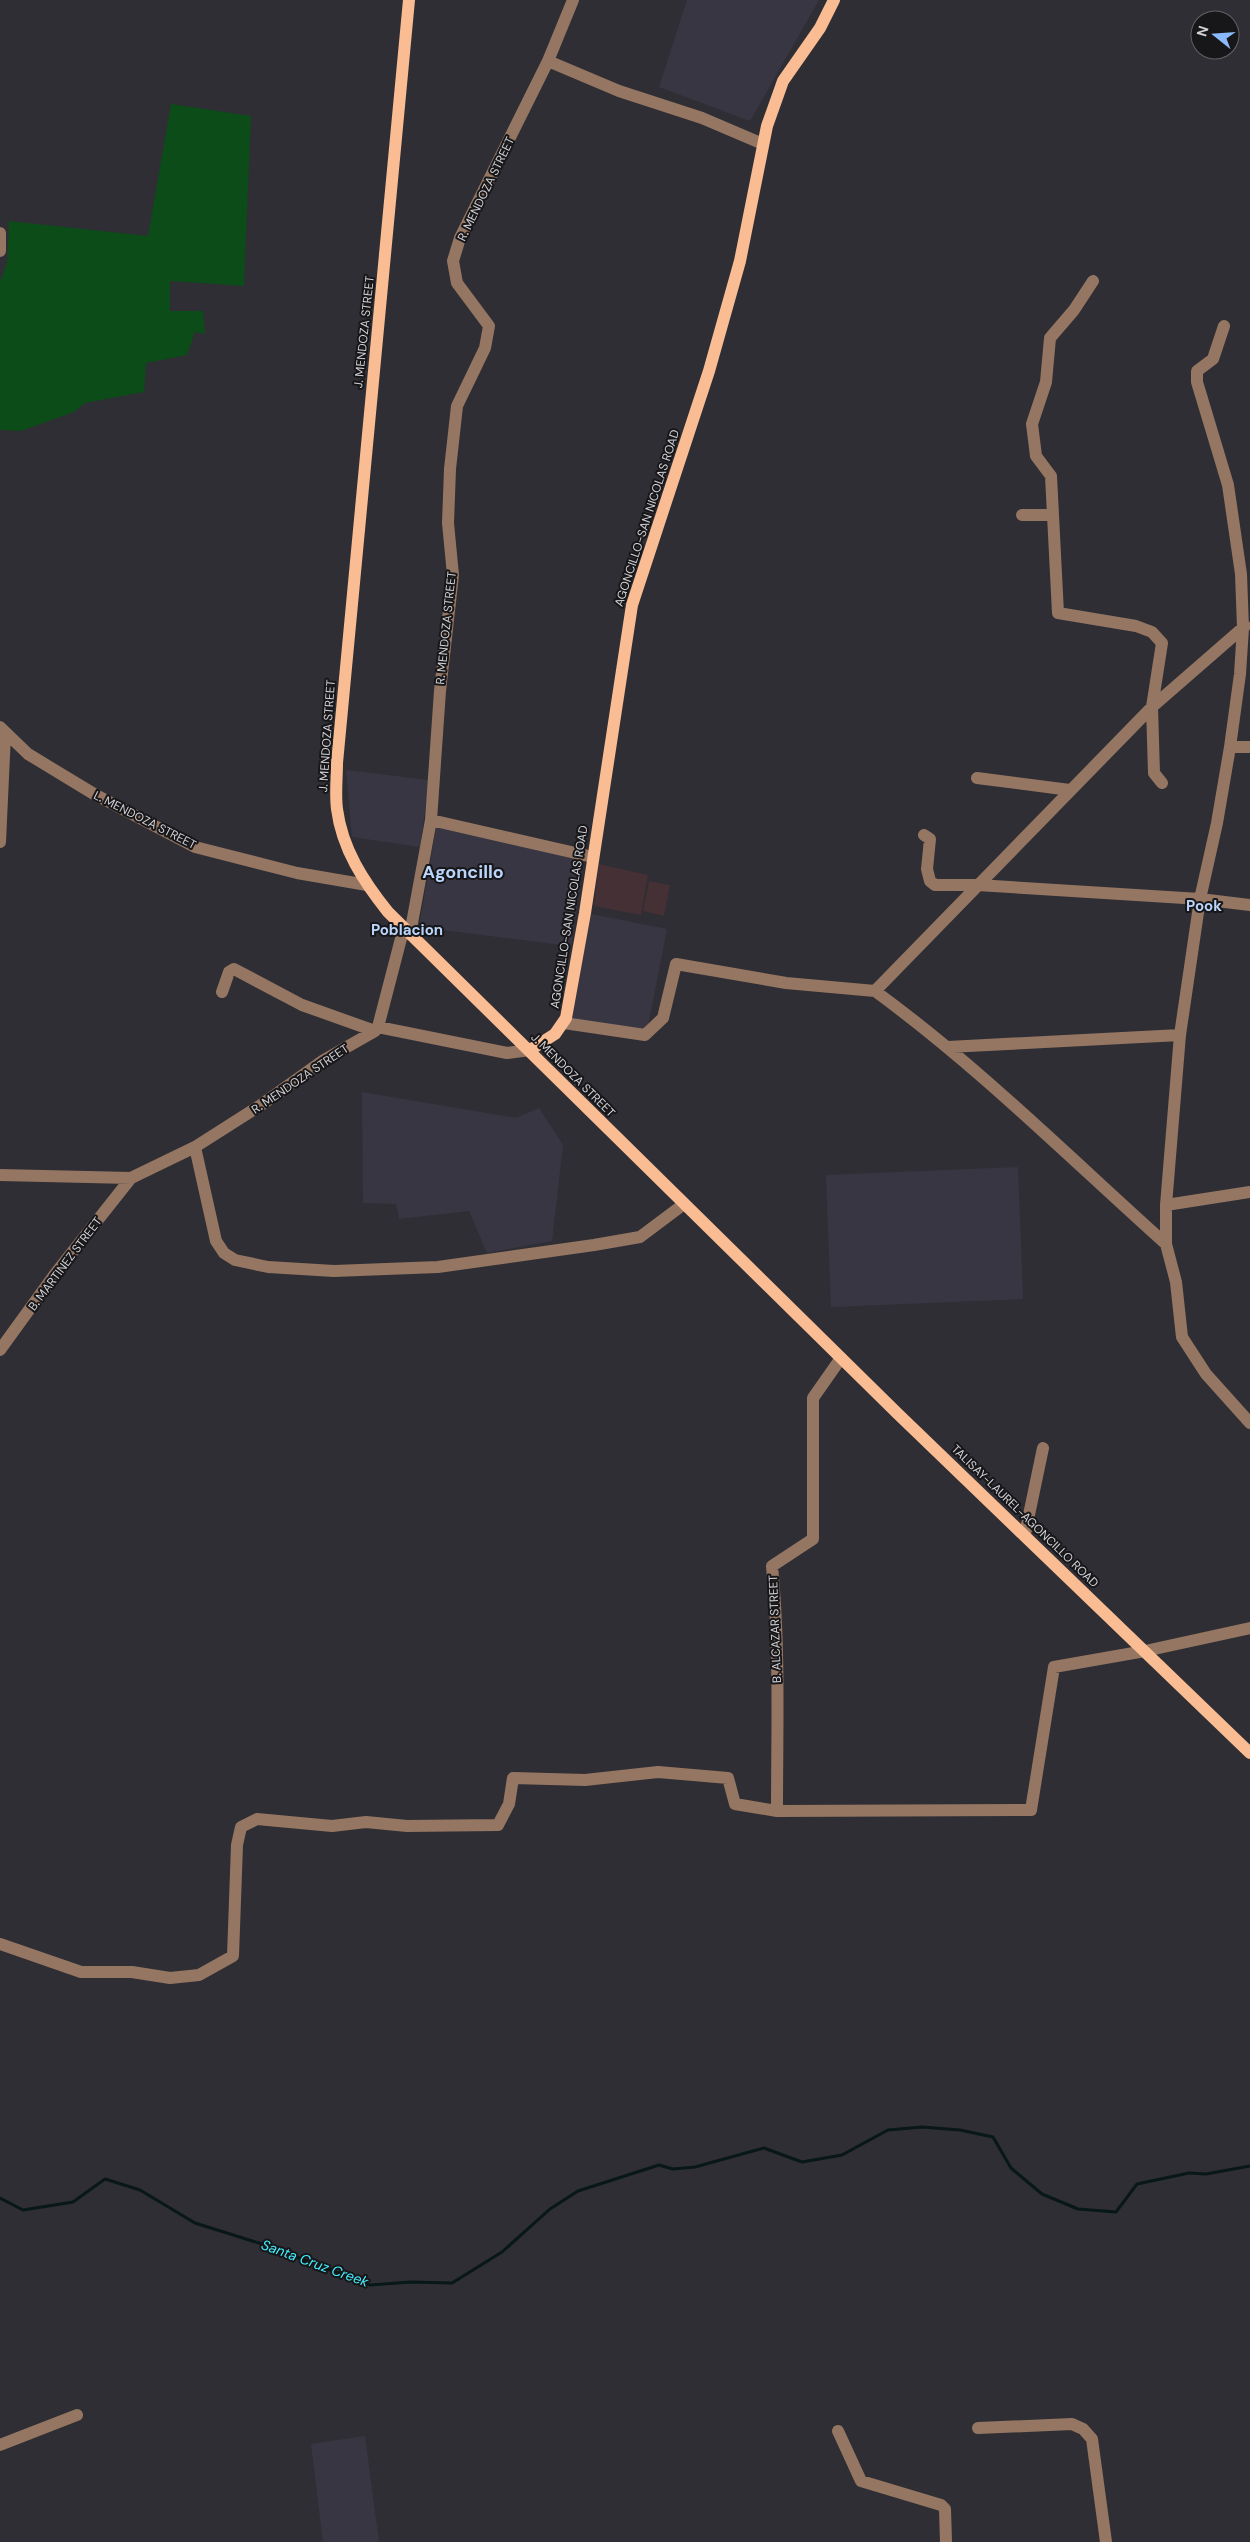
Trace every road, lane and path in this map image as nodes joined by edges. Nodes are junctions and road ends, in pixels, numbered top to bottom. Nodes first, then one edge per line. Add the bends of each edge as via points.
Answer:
1 (409, 0) edge
2 (573, 0) edge
3 (834, 0) edge
4 (548, 61) junction
5 (763, 144) junction
6 (0, 233) edge
7 (0, 251) edge
8 (1093, 281) dead end
9 (1224, 326) dead end
10 (1022, 514) dead end
11 (1052, 515) junction
12 (1246, 624) edge
13 (1152, 707) junction
14 (2, 730) edge
15 (1230, 747) junction
16 (1250, 747) edge
17 (977, 778) dead end
18 (1162, 784) dead end
19 (1070, 790) junction
20 (431, 820) junction
21 (924, 835) dead end
22 (0, 842) edge
23 (593, 857) junction
24 (366, 885) junction
25 (977, 885) junction
26 (1200, 899) junction
27 (1250, 905) edge
28 (407, 930) junction
29 (875, 991) junction
30 (222, 992) dead end
31 (564, 1023) junction
32 (376, 1029) junction
33 (1180, 1035) junction
34 (948, 1047) junction
35 (530, 1050) junction
36 (195, 1147) junction
37 (0, 1175) edge
38 (131, 1178) junction
39 (1250, 1192) edge
40 (684, 1204) junction
41 (1166, 1205) junction
42 (1166, 1244) junction
43 (781, 1298) joint
44 (0, 1350) edge
45 (841, 1358) junction
46 (1250, 1423) edge
47 (1043, 1448) dead end
48 (1025, 1534) junction
49 (1250, 1628) edge
50 (1145, 1651) junction
51 (1248, 1747) edge
52 (777, 1810) junction
53 (0, 1944) edge
54 (77, 2415) dead end
55 (978, 2428) dead end
56 (838, 2431) dead end
57 (0, 2445) edge
58 (946, 2542) edge
59 (1106, 2542) edge

1 - 24 main road, J. MENDOZA STREET via 337,763 336,808 345,843
2 - 4 street, R. MENDOZA STREET
3 - 5 main road, AGONCILLO-SAN NICOLAS ROAD via 820,28 783,81
4 - 5 street
4 - 20 street, R. MENDOZA STREET via 460,238 454,261 457,283 489,326 485,348 457,406 448,524 453,575 440,690
5 - 23 main road, AGONCILLO-SAN NICOLAS ROAD via 740,261 709,371 632,605
6 - 7 street
8 - 11 street via 1050,338 1046,382 1032,424 1036,456 1051,476
9 - 12 street via 1212,359 1197,372 1197,382 1228,485
10 - 11 street
11 - 13 street via 1058,613 1136,626 1152,632 1162,643
12 - 13 street
12 - 15 street
13 - 18 street via 1154,773
13 - 19 street
14 - 22 street
14 - 24 street, L. MENDOZA STREET via 28,754 94,794 195,847 297,873
15 - 16 street
15 - 26 street
17 - 19 street
19 - 25 street
20 - 23 street
20 - 28 street, R. MENDOZA STREET via 426,857
21 - 25 street via 930,839 927,869 930,881 935,885
23 - 31 main road, AGONCILLO-SAN NICOLAS ROAD via 586,912
24 - 28 main road, J. MENDOZA STREET
25 - 26 street
25 - 29 street
26 - 27 street
26 - 33 street
28 - 32 street, R. MENDOZA STREET
28 - 35 main road, J. MENDOZA STREET
29 - 31 street via 786,983 676,964 663,1018 645,1035
29 - 34 street
30 - 32 street via 229,972 234,969 302,1005
31 - 35 main road, AGONCILLO-SAN NICOLAS ROAD via 555,1034
32 - 35 street via 507,1053
32 - 36 street, R. MENDOZA STREET
33 - 34 street
33 - 41 street
34 - 42 street
35 - 40 main road, J. MENDOZA STREET
36 - 38 street, R. MENDOZA STREET
36 - 40 street via 216,1241 224,1253 235,1260 268,1267 334,1272 438,1267 594,1245 640,1237
37 - 38 street
38 - 44 street, B. MARTINEZ STREET
39 - 41 street
40 - 43 main road, J. MENDOZA STREET
41 - 42 street
42 - 46 street via 1176,1282 1182,1337 1206,1374
43 - 45 main road, TALISAY-LAUREL-AGONCILLO ROAD
45 - 48 main road, TALISAY-LAUREL-AGONCILLO ROAD
45 - 52 street, B. ALCAZAR STREET via 814,1398 813,1539 772,1566 778,1705
47 - 48 street
48 - 50 main road, TALISAY-LAUREL-AGONCILLO ROAD
49 - 50 street
50 - 51 main road, TALISAY-LAUREL-AGONCILLO ROAD
50 - 52 street via 1054,1667 1031,1810
52 - 53 street via 735,1804 728,1778 658,1772 586,1780 513,1778 509,1804 498,1825 407,1826 366,1822 332,1826 257,1819 242,1827 237,1845 232,1956 199,1975 170,1978 132,1972 81,1972
54 - 57 street
55 - 59 street via 1072,2424 1083,2429 1092,2439
56 - 58 street via 861,2481 941,2505 945,2509

